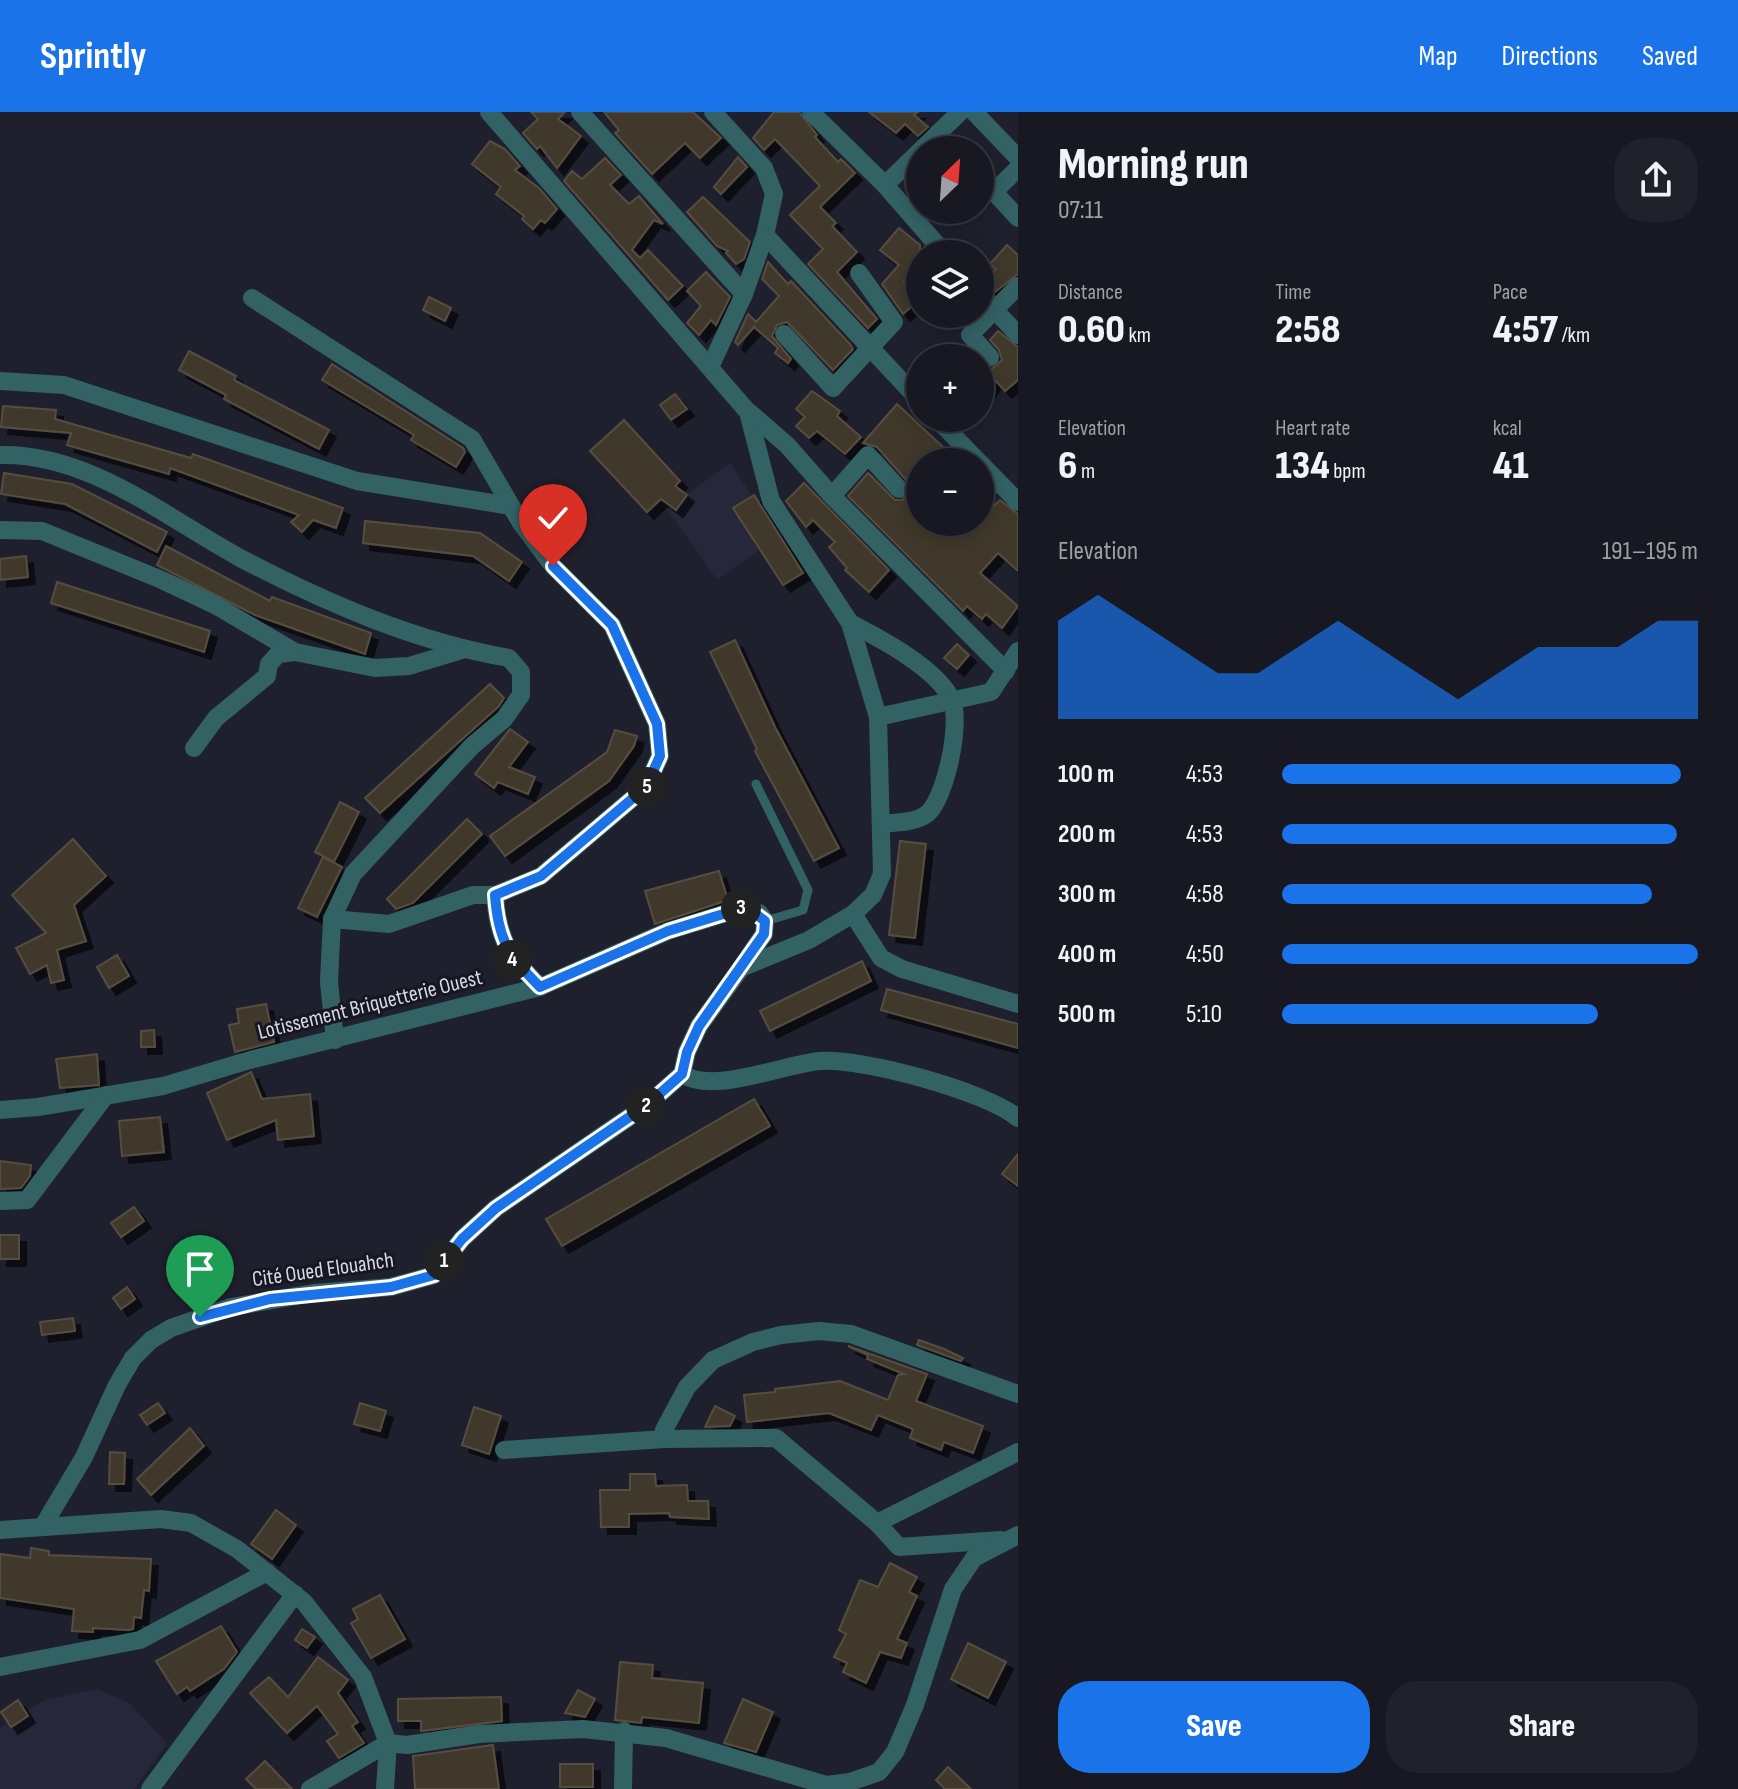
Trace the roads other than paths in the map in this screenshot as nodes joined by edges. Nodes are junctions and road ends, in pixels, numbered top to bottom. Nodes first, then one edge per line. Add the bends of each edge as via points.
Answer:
1 (489, 112) edge
2 (580, 112) edge
3 (713, 112) edge
4 (811, 112) edge
5 (960, 112) edge
6 (974, 112) edge
7 (935, 136) edge
8 (1018, 158) edge
9 (906, 164) edge
10 (1018, 168) edge
11 (885, 185) junction
12 (1018, 218) edge
13 (765, 235) junction
14 (933, 240) edge
15 (859, 273) dead end
16 (1018, 286) edge
17 (744, 294) junction
18 (252, 298) dead end
19 (994, 309) joint
20 (976, 328) edge
21 (784, 334) dead end
22 (1018, 335) edge
23 (978, 344) edge
24 (869, 349) junction
25 (710, 367) junction
26 (0, 381) edge
27 (906, 387) edge
28 (748, 412) junction
29 (949, 432) edge
30 (965, 448) edge
31 (0, 455) edge
32 (994, 478) edge
33 (899, 489) dead end
34 (832, 496) junction
35 (1018, 502) edge
36 (511, 506) junction
37 (0, 530) edge
38 (850, 623) junction
39 (462, 650) junction
40 (1018, 651) edge
41 (295, 652) junction
42 (1006, 671) junction
43 (952, 701) junction
44 (879, 726) junction
45 (194, 748) dead end
46 (756, 784) dead end
47 (881, 824) junction
48 (495, 895) junction
49 (853, 914) junction
50 (332, 919) junction
51 (765, 921) junction
52 (741, 968) junction
53 (540, 987) junction
54 (1018, 1004) edge
55 (335, 1040) junction
56 (682, 1074) junction
57 (106, 1095) junction
58 (0, 1110) edge
59 (1016, 1113) edge
60 (0, 1201) edge
61 (1018, 1394) edge
62 (664, 1439) junction
63 (504, 1450) dead end
64 (1018, 1452) edge
65 (877, 1523) junction
66 (43, 1526) junction
67 (0, 1530) edge
68 (1011, 1537) edge
69 (267, 1572) junction
70 (295, 1594) junction
71 (0, 1667) edge
72 (624, 1731) junction
73 (388, 1743) junction
74 (150, 1789) edge
75 (310, 1789) edge
76 (385, 1789) edge
77 (623, 1789) edge

1 - 25 street
2 - 17 street
3 - 13 street via 764,168 774,194
4 - 11 street
5 - 7 street
6 - 8 street
9 - 11 street
10 - 12 street via 994,192
11 - 14 street
13 - 17 street
13 - 24 street
15 - 24 street via 894,322
16 - 19 street
17 - 25 street
18 - 36 street via 472,439
19 - 22 street
20 - 23 street via 970,335
21 - 24 street via 833,388
24 - 27 street
25 - 28 street
26 - 36 street via 64,385 357,481
28 - 34 street via 787,445
28 - 38 street via 771,501
29 - 30 street
31 - 39 street via 31,454 100,477 244,560 399,630
32 - 35 street
33 - 34 street via 868,455
34 - 42 street
36 - 48 street via 553,566 612,625 657,724 660,756 646,787 623,807 541,876
37 - 41 street via 42,531 134,569 215,605
38 - 43 street via 894,646 939,683
38 - 44 street
39 - 41 street via 409,666 375,668
39 - 50 street via 509,658 521,672 521,695 504,719 472,746 353,874
40 - 42 street
41 - 45 street via 278,654 267,676 216,718
42 - 43 street via 991,692
43 - 44 street
43 - 47 street via 956,738 936,801 928,814
44 - 47 street
46 - 51 lane via 808,890 803,910
47 - 49 street via 882,874 873,895
48 - 50 street via 473,895 389,924
48 - 53 street via 509,957
49 - 52 street via 809,940
49 - 54 street via 881,958
50 - 55 street via 329,982
51 - 52 street via 764,934
51 - 53 street, Lotissement Briquetterie Ouest via 746,907 668,931
52 - 56 street via 699,1026
53 - 55 street, Lotissement Briquetterie Ouest
55 - 57 street, Lotissement Briquetterie Ouest via 163,1086
56 - 59 street via 691,1080 729,1078 819,1061 881,1066
56 - 66 street, Cité Oued Elouahch via 647,1105 496,1208 434,1275 391,1287 270,1299 200,1317 151,1340 117,1385 84,1457
57 - 58 street, Lotissement Briquetterie Ouest
57 - 60 street via 27,1200
61 - 62 street via 851,1334 781,1335 713,1360 687,1387
62 - 63 street
62 - 65 street via 776,1438
64 - 65 street
65 - 68 street via 899,1547
66 - 67 street
66 - 69 street via 161,1519 191,1523
68 - 72 street via 974,1558 953,1589 915,1705 895,1752 879,1772 826,1785 712,1750
69 - 70 street
69 - 71 street via 140,1640
70 - 73 street via 363,1677
70 - 74 street
72 - 73 street via 544,1730
72 - 77 street
73 - 75 street
73 - 76 street

